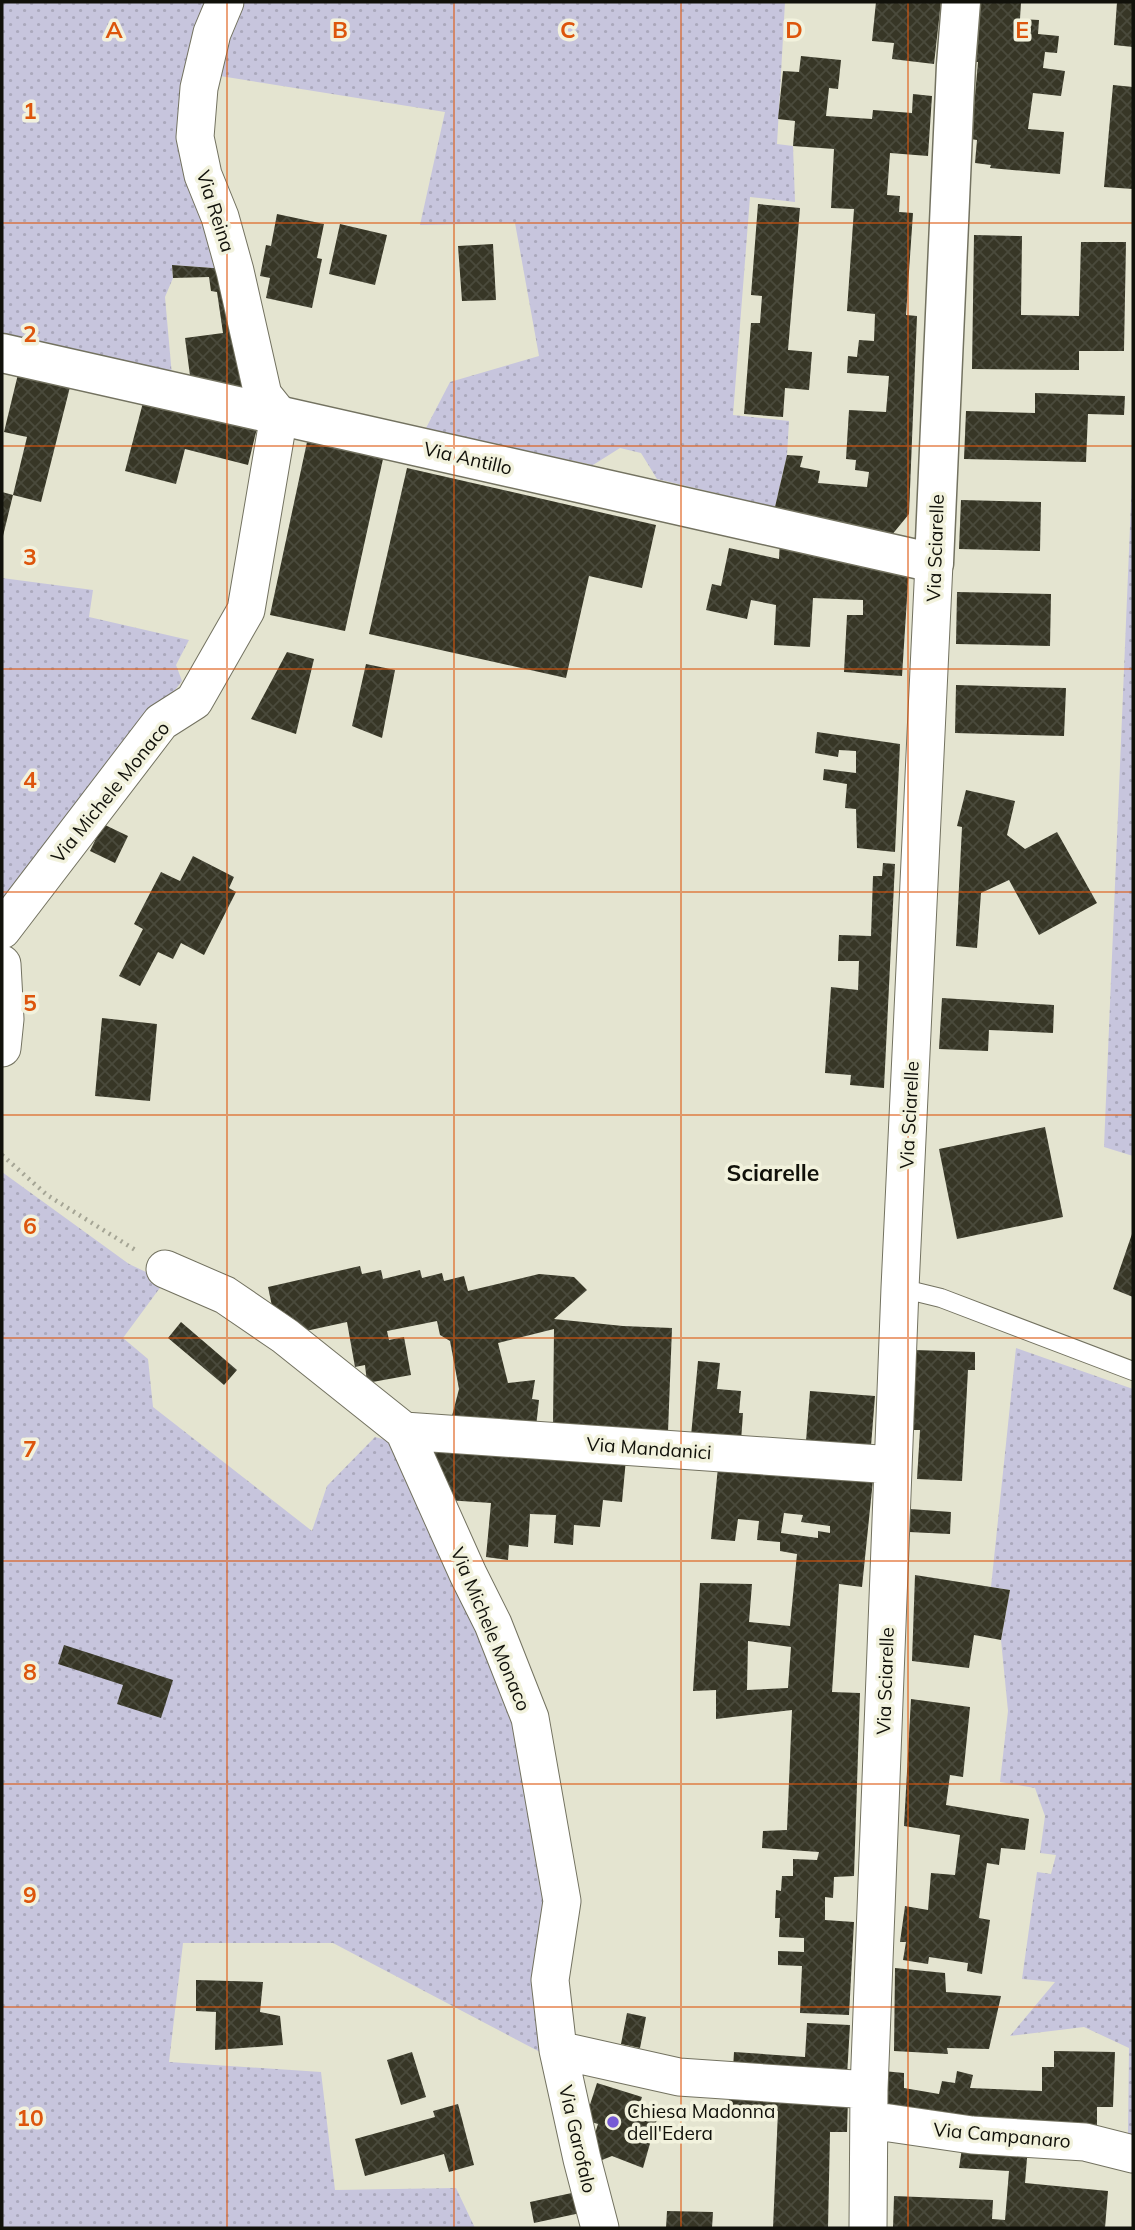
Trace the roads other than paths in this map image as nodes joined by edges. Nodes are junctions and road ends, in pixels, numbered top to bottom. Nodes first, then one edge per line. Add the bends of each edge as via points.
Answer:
1 (225, 2) edge
2 (961, 2) edge
3 (2, 353) edge
4 (279, 415) junction
5 (934, 563) junction
6 (2, 930) edge
7 (2, 964) edge
8 (2, 1048) edge
9 (165, 1269) road end
10 (900, 1288) junction
11 (1133, 1371) edge
12 (404, 1431) junction
13 (893, 1465) junction
14 (558, 2050) junction
15 (869, 2105) junction
16 (1133, 2154) edge
17 (600, 2228) edge
18 (868, 2228) edge

1 - 4 street, Via Reina via 199,88 195,138 235,271 263,396
2 - 5 street, Via Sciarelle
3 - 4 street, Via Antillo
4 - 5 street, Via Antillo
4 - 6 street, Via Michele Monaco via 246,610 194,701 161,722
5 - 10 street, Via Sciarelle
7 - 8 street
9 - 12 street, Via Michele Monaco via 225,1295 285,1336
10 - 11 lane via 941,1298
10 - 13 street, Via Sciarelle
12 - 13 street, Via Mandanici
12 - 14 street, Via Michele Monaco via 493,1624 530,1718 562,1901 550,1980
13 - 15 street, Via Sciarelle
14 - 15 street via 679,2077
14 - 17 street, Via Garofalo
15 - 16 street, Via Campanaro via 972,2135 1085,2142
15 - 18 street, Via Sciarelle

